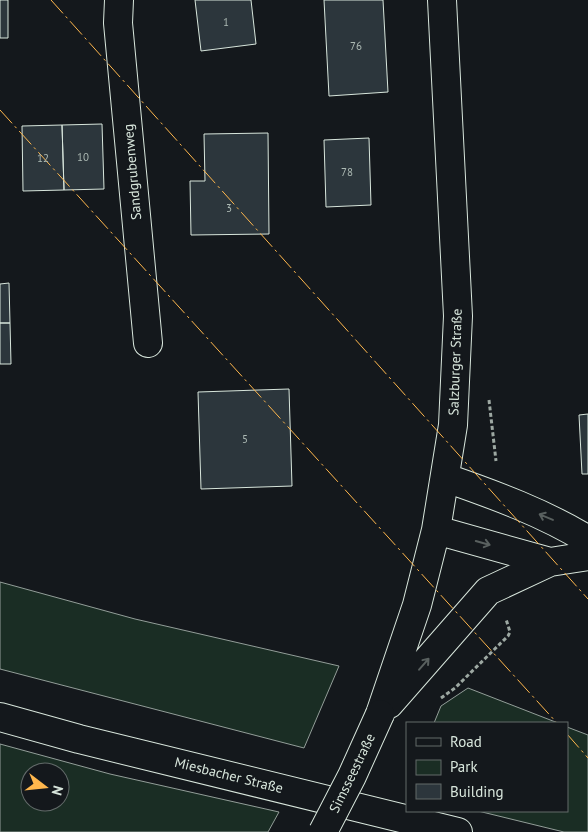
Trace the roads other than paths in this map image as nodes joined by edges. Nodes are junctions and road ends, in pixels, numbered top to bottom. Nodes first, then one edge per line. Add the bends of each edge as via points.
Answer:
1 (119, 0) edge
2 (442, 0) edge
3 (148, 343) dead end
4 (446, 478) junction
5 (436, 530) junction
6 (588, 540) edge
7 (588, 556) edge
8 (550, 562) junction
9 (380, 714) junction
10 (0, 717) edge
11 (323, 832) edge
12 (458, 832) edge

1 - 3 main road, Sandgrubenweg via 118,23
2 - 4 main road, Salzburger Straße via 458,316 453,425
4 - 5 main road, Salzburger Straße
6 -> 4 main road via 559,522
5 -> 8 main road
5 - 9 main road, Salzburger Straße via 417,604
7 - 8 main road
9 -> 8 main road via 488,591
9 - 11 main road, Simsseestraße, bridge
10 - 12 main road, Miesbacher Straße

